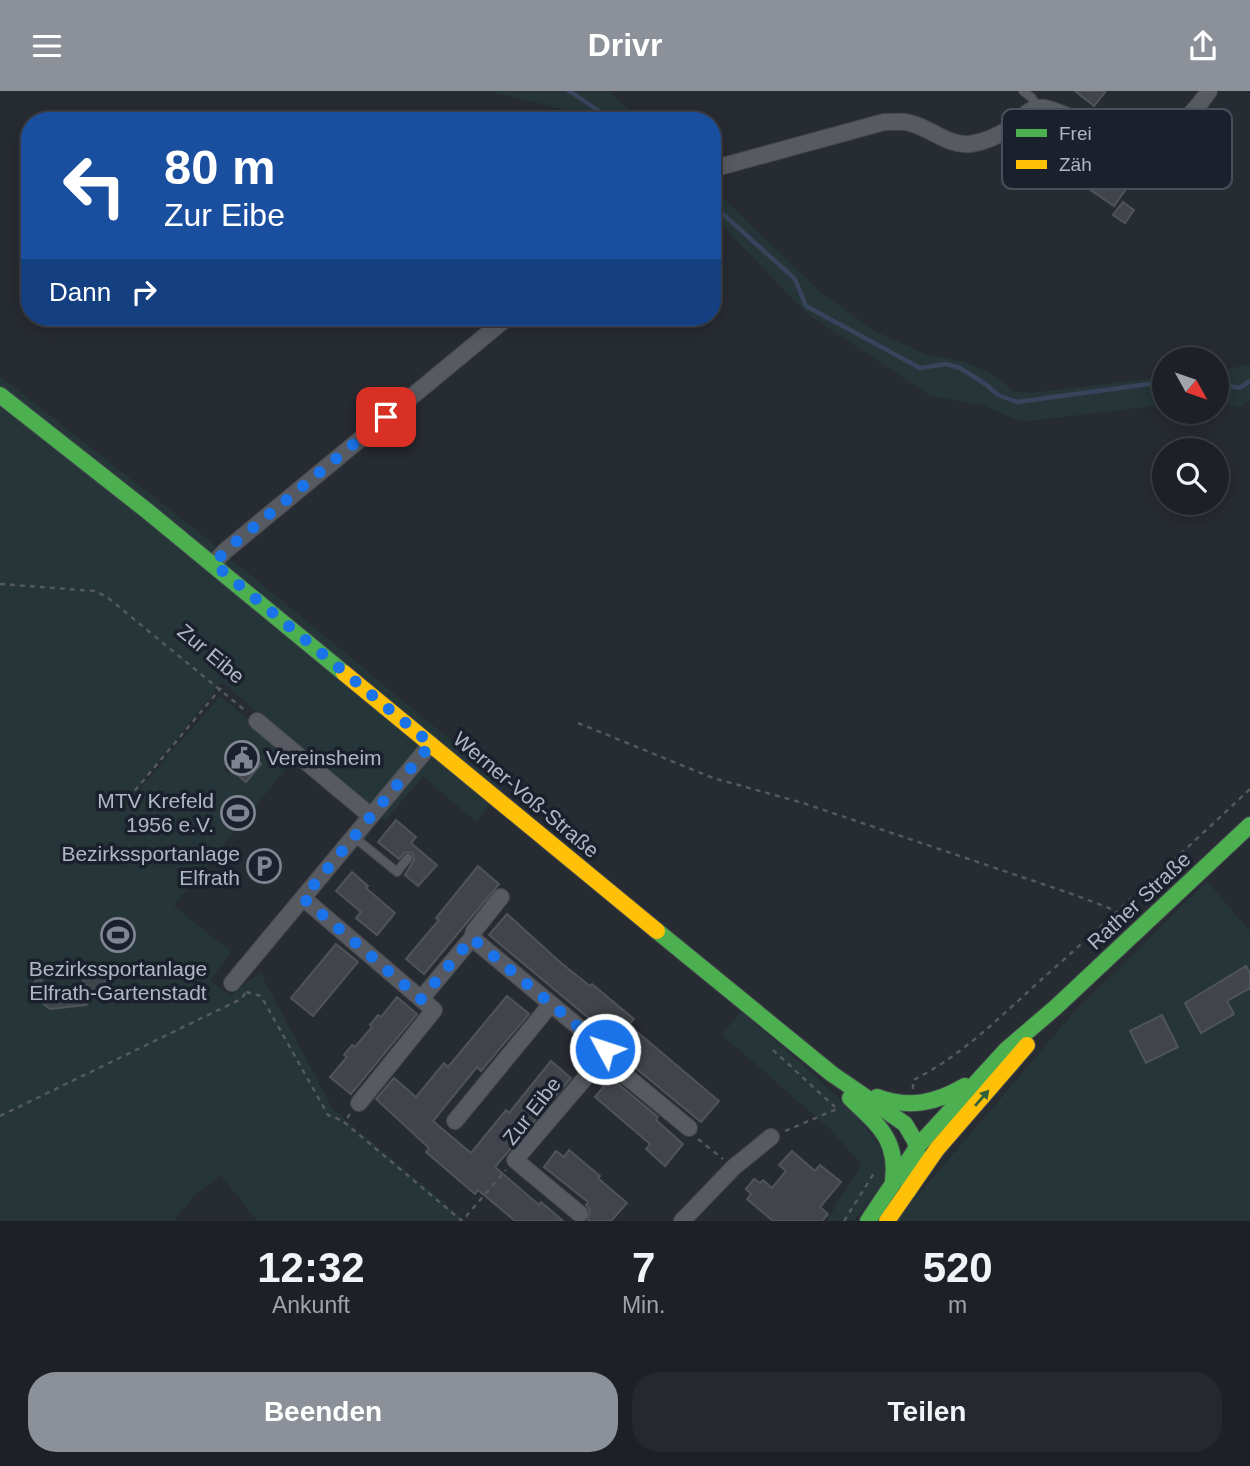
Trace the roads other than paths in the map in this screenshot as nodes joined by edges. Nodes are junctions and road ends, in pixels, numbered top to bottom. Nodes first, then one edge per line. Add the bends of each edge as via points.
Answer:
1 (1023, 91) edge
2 (1209, 91) edge
3 (1038, 109) joint
4 (1049, 109) edge
5 (1195, 109) edge
6 (1002, 132) edge
7 (721, 167) edge
8 (497, 326) edge
9 (0, 395) edge
10 (214, 564) junction
11 (257, 721) road end
12 (431, 744) junction
13 (371, 816) junction
14 (1250, 825) edge
15 (354, 837) junction
16 (408, 858) dead end
17 (501, 897) dead end
18 (303, 898) junction
19 (472, 938) junction
20 (232, 983) road end
21 (421, 999) junction
22 (551, 1004) junction
23 (1056, 1007) junction
24 (603, 1057) junction
25 (832, 1074) junction
26 (979, 1078) junction
27 (359, 1103) road end
28 (455, 1121) dead end
29 (689, 1128) road end
30 (771, 1137) road end
31 (891, 1141) junction
32 (937, 1149) junction
33 (917, 1151) junction
34 (900, 1188) junction
35 (580, 1213) dead end
36 (682, 1221) edge
37 (868, 1221) edge
38 (887, 1221) edge

1 - 3 lane
2 - 5 street
3 - 4 street
6 - 7 street via 968,144 949,142 910,123 884,122
8 - 10 street
9 - 10 main road, Werner-Voß-Straße
10 - 12 main road, Werner-Voß-Straße
11 - 13 street
12 - 13 street
12 - 25 main road, Werner-Voß-Straße
13 - 15 street
14 - 23 main road, Rather Straße
15 - 16 lane via 397,872
15 - 18 street
17 - 19 street
18 - 20 street
18 - 21 street
19 - 21 street
19 - 22 street
21 - 27 street via 434,1010
22 - 24 street via 605,1049
22 - 28 street
23 - 26 main road, Rather Straße
32 -> 23 main road, Rather Straße via 1012,1065
24 - 29 street
24 - 35 street, Zur Eibe via 515,1160
25 - 26 main road, Rather Straße via 892,1104 913,1105 952,1094
25 - 31 main road
25 - 33 main road, Werner-Voß-Straße via 905,1124
26 - 33 main road, Rather Straße
30 - 36 street via 734,1167
31 - 33 main road via 902,1151
31 - 34 main road
32 - 33 main road
32 - 34 main road, Rather Straße
33 - 34 main road
34 - 37 main road, Rather Straße
34 - 38 main road, Rather Straße

